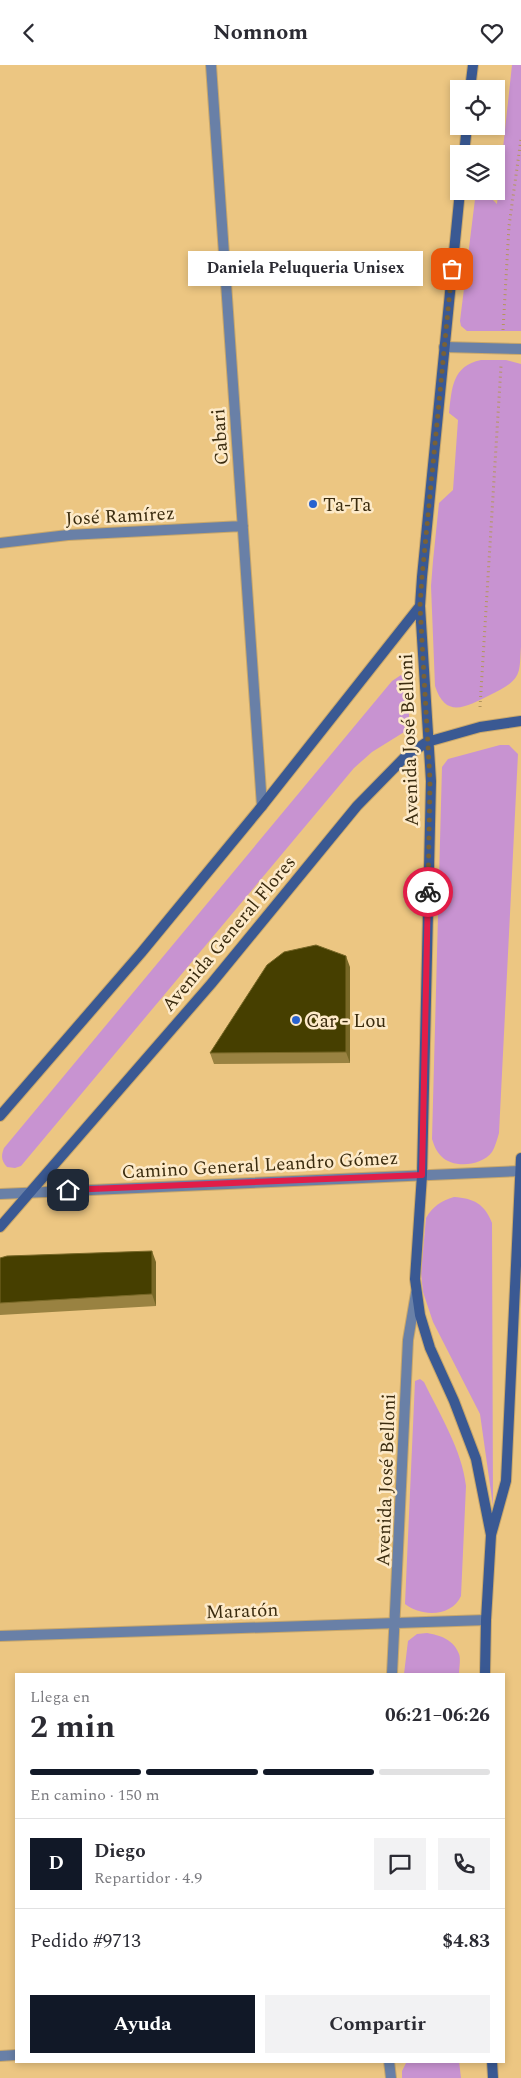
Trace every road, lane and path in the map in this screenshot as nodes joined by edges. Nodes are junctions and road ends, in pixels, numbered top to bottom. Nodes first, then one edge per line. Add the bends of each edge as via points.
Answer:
1 (211, 65) edge
2 (473, 65) edge
3 (471, 80) edge
4 (521, 139) edge
5 (459, 200) edge
6 (444, 347) junction
7 (502, 349) junction
8 (521, 349) edge
9 (243, 526) junction
10 (0, 543) edge
11 (420, 606) junction
12 (521, 721) edge
13 (480, 727) junction
14 (427, 742) junction
15 (262, 806) junction
16 (0, 1116) edge
17 (521, 1158) edge
18 (521, 1171) edge
19 (422, 1175) junction
20 (29, 1192) junction
21 (0, 1194) edge
22 (0, 1227) edge
23 (417, 1289) junction
24 (491, 1535) junction
25 (486, 1620) junction
26 (396, 1622) junction
27 (0, 1636) edge
28 (392, 1673) edge
29 (485, 1673) edge
30 (15, 2055) edge
31 (0, 2056) edge
32 (389, 2063) edge
33 (492, 2063) edge
34 (391, 2078) edge
35 (493, 2078) edge

1 - 9 street, Cabari
2 - 3 main road
4 - 7 path via 509,226
5 - 6 main road, Avenida José Belloni
6 - 7 street
6 - 11 main road, Avenida José Belloni
7 - 8 street
7 - 13 path
9 - 10 street, José Ramírez via 68,535
9 - 15 street, Cabari
11 - 14 main road, Avenida José Belloni
11 - 15 main road
12 - 13 main road, Avenida General Flores
13 - 14 main road, Avenida General Flores
14 - 19 main road, Avenida José Belloni via 430,781
14 - 20 main road, Avenida General Flores via 405,757 357,806 210,984
15 - 16 main road
17 - 18 main road, Avenida José Belloni
18 - 19 street, Camino General Leandro Gómez
18 - 24 main road, Avenida José Belloni via 506,1481
19 - 20 street, Camino General Leandro Gómez
19 - 23 main road, Avenida José Belloni
20 - 21 street, Camino General Leandro Gómez
20 - 22 main road, Avenida General Flores
23 - 24 main road, Avenida José Belloni via 420,1315 430,1348 476,1459
23 - 26 street, Avenida José Belloni via 408,1340
24 - 25 main road, Avenida José Belloni
25 - 26 street, Maratón
25 - 29 main road, Avenida José Belloni
26 - 27 street, Maratón
26 - 28 street, Avenida José Belloni
30 - 31 street
32 - 34 street
33 - 35 main road

